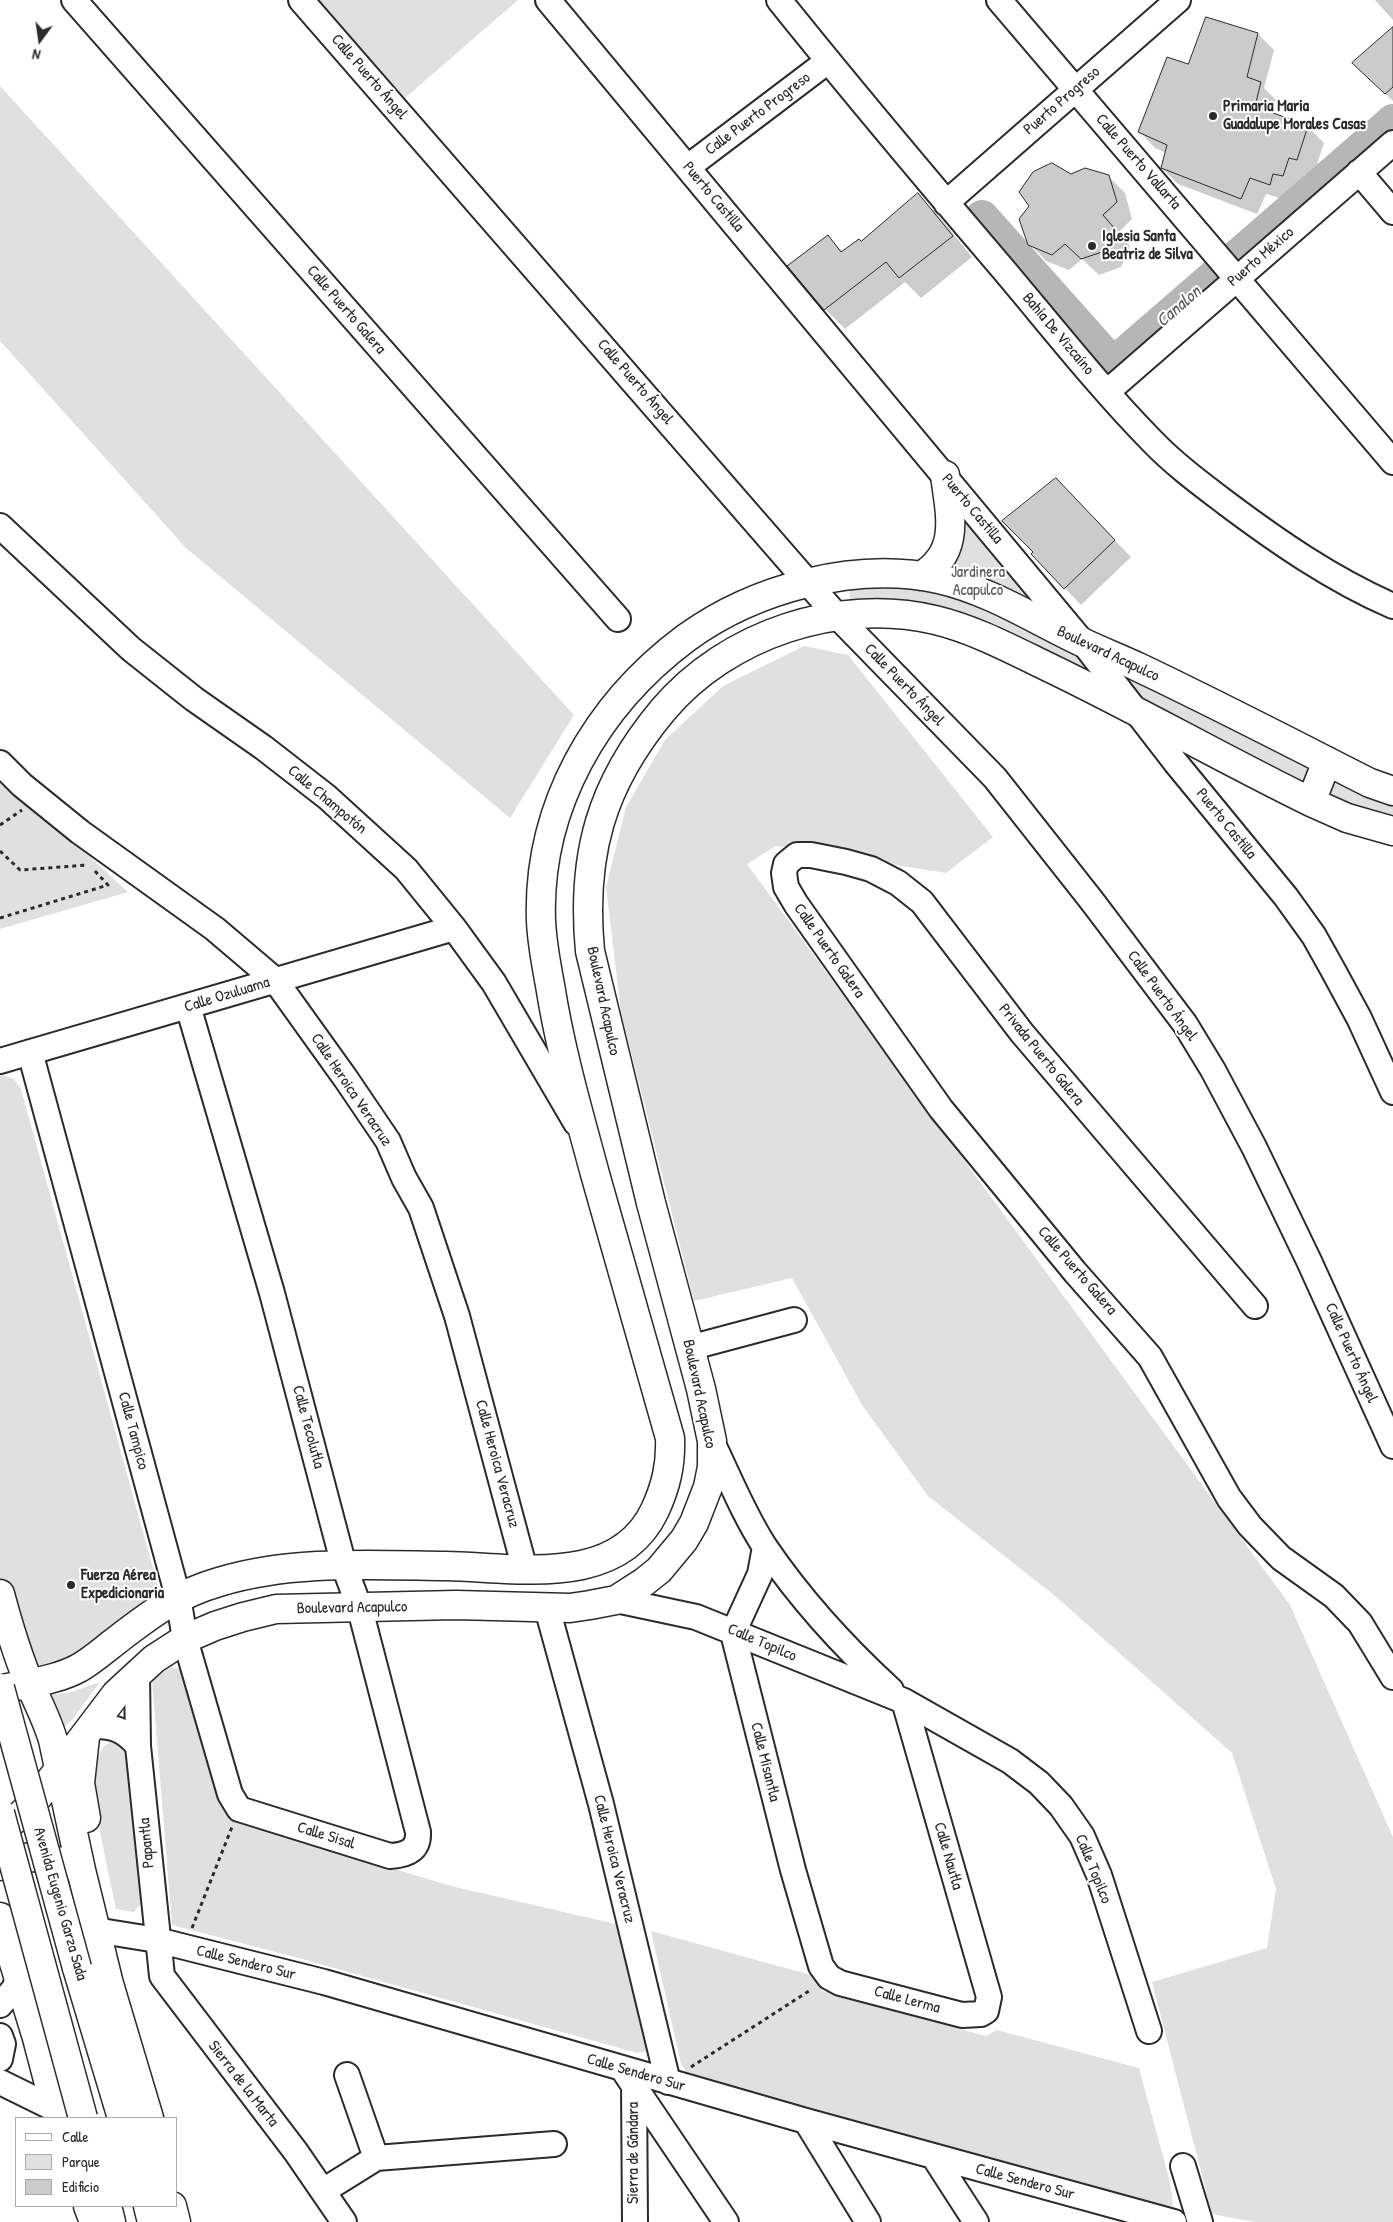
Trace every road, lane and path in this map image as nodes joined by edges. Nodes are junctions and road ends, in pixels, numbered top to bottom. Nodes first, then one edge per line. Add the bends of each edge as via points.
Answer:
1 (74, 0) edge
2 (301, 0) edge
3 (548, 0) edge
4 (779, 0) edge
5 (999, 0) edge
6 (1178, 0) edge
7 (828, 61) junction
8 (1076, 89) junction
9 (1393, 143) edge
10 (688, 167) junction
11 (1359, 172) junction
12 (946, 203) junction
13 (1393, 212) edge
14 (1228, 267) junction
15 (1107, 392) junction
16 (1393, 462) edge
17 (945, 475) junction
18 (0, 526) edge
19 (921, 576) junction
20 (809, 582) junction
21 (1393, 606) edge
22 (837, 616) junction
23 (618, 619) dead end
24 (1084, 644) junction
25 (1139, 714) junction
26 (1327, 761) junction
27 (0, 763) edge
28 (1393, 791) edge
29 (1311, 802) junction
30 (29, 806) dead end
31 (0, 825) edge
32 (1393, 831) edge
33 (0, 851) edge
34 (797, 855) joint
35 (0, 918) edge
36 (454, 928) junction
37 (275, 980) junction
38 (188, 1006) junction
39 (30, 1052) junction
40 (0, 1061) edge
41 (1393, 1092) edge
42 (585, 1138) junction
43 (1255, 1306) dead end
44 (794, 1320) dead end
45 (690, 1348) junction
46 (712, 1441) junction
47 (1393, 1446) edge
48 (702, 1502) junction
49 (742, 1507) junction
50 (652, 1516) junction
51 (765, 1547) junction
52 (344, 1566) junction
53 (525, 1570) junction
54 (0, 1594) edge
55 (178, 1596) junction
56 (616, 1600) junction
57 (547, 1608) junction
58 (360, 1609) junction
59 (732, 1633) junction
60 (5, 1638) edge
61 (185, 1639) junction
62 (137, 1674) junction
63 (1393, 1677) edge
64 (29, 1682) junction
65 (0, 1689) edge
66 (904, 1701) junction
67 (89, 1729) junction
68 (138, 1746) junction
69 (58, 1772) junction
70 (34, 1802) junction
71 (0, 1806) edge
72 (239, 1809) junction
73 (0, 1813) edge
74 (0, 1829) edge
75 (414, 1849) joint
76 (0, 1866) edge
77 (81, 1870) junction
78 (0, 1917) edge
79 (94, 1919) junction
80 (157, 1940) junction
81 (185, 1947) junction
82 (19, 1976) junction
83 (829, 1977) junction
84 (0, 2005) edge
85 (986, 2011) joint
86 (1149, 2031) dead end
87 (0, 2036) edge
88 (0, 2059) edge
89 (347, 2075) dead end
90 (628, 2076) junction
91 (0, 2082) edge
92 (668, 2082) junction
93 (56, 2114) edge
94 (83, 2117) edge
95 (122, 2117) edge
96 (149, 2117) edge
97 (806, 2122) junction
98 (554, 2144) dead end
99 (934, 2157) junction
100 (376, 2158) junction
101 (1183, 2166) dead end
102 (323, 2191) junction
103 (88, 2207) edge
104 (107, 2207) edge
105 (148, 2207) edge
106 (172, 2207) edge
107 (1109, 2213) edge
108 (94, 2222) edge
109 (111, 2222) edge
110 (152, 2222) edge
111 (176, 2222) edge
112 (344, 2222) edge
113 (635, 2222) edge
114 (726, 2222) edge
115 (868, 2222) edge
116 (976, 2222) edge
117 (1174, 2222) edge
118 (1200, 2222) edge

1 - 23 street, Calle Puerto Galera
2 - 20 street, Calle Puerto Ángel
3 - 10 street, Puerto Castilla
4 - 7 street, Bahía De Vizcaíno
5 - 8 street, Calle Puerto Vallarta
6 - 8 street, Puerto Progreso
7 - 10 street, Calle Puerto Progreso
7 - 12 street, Bahía De Vizcaíno
8 - 12 street, Puerto Progreso
8 - 14 street, Calle Puerto Vallarta
9 - 11 street, Puerto México
10 - 17 street, Puerto Castilla
11 - 13 street
11 - 14 street, Puerto México
12 - 15 street, Bahía De Vizcaíno
14 - 15 street, Puerto México
14 - 16 street, Calle Puerto Vallarta
15 - 21 street, Bahía De Vizcaíno via 1154,443 1258,527 1314,564
17 - 19 main road via 948,541 941,560
17 - 24 street, Puerto Castilla
18 - 36 street, Calle Champotón via 131,649 326,797 406,869
19 - 20 main road, Boulevard Acapulco via 869,575
19 - 24 main road, Boulevard Acapulco via 945,580 990,596
20 - 22 street, Calle Puerto Ángel
20 - 42 main road, Boulevard Acapulco via 760,597 703,626 684,640 641,676 619,700 582,751 568,779 544,862 541,891 543,940 557,1026
22 - 25 main road via 903,615 953,625 1093,688
22 - 45 main road, Boulevard Acapulco via 787,627 761,638 719,660 676,694 627,758 614,782 599,826 588,878 590,951 648,1194
22 - 47 street, Calle Puerto Ángel via 995,778 1185,1024 1254,1147
24 - 25 street, Puerto Castilla
24 - 26 main road, Boulevard Acapulco via 1136,666
25 - 29 main road
25 - 41 street, Puerto Castilla via 1314,936 1359,1018
26 - 28 main road, Boulevard Acapulco
26 - 29 main road
27 - 37 street, Calle Heroica Veracruz via 22,786 80,832 215,929
29 - 32 main road via 1347,818
30 - 31 path
33 - 35 path via 20,870 88,865 108,885
34 - 43 street, Privada Puerto Galera via 846,862 871,870 898,882 922,902 1022,1033
34 - 63 street, Calle Puerto Galera via 786,864 786,887 941,1109 1150,1357 1229,1498 1250,1526 1281,1558 1334,1596 1360,1622
36 - 37 street, Calle Ozuluama
36 - 42 street, Calle Champotón via 494,984
37 - 38 street, Calle Ozuluama
37 - 53 street, Calle Heroica Veracruz via 388,1141 421,1208 457,1316
38 - 39 street, Calle Ozuluama
38 - 52 street, Calle Tecolutla via 272,1293
39 - 40 street, Calle Ozuluama
39 - 55 street, Calle Tampico
42 - 50 main road via 670,1438 667,1482
44 - 45 street
45 - 46 main road, Boulevard Acapulco
46 - 48 main road, Boulevard Acapulco via 712,1467
46 - 49 street, Calle Topilco
48 - 49 street via 720,1500
48 - 50 main road
48 - 56 main road, Boulevard Acapulco via 689,1531 673,1555 644,1582
49 - 51 street, Calle Topilco
50 - 53 main road via 636,1537 614,1554 563,1569
51 - 59 street via 760,1574
51 - 66 street, Calle Topilco via 843,1645
52 - 53 main road
52 - 55 main road via 246,1575
52 - 58 street, Calle Tecolutla
54 - 60 main road
55 - 61 street, Calle Tampico
55 - 64 main road via 78,1669
56 - 57 main road, Boulevard Acapulco via 570,1608
56 - 59 street, Calle Topilco via 696,1617
57 - 58 main road, Boulevard Acapulco via 456,1605
57 - 92 street, Calle Heroica Veracruz via 601,1804
58 - 61 main road, Boulevard Acapulco via 276,1609 243,1617
58 - 75 street, Calle Tecolutla via 418,1832
59 - 66 street, Calle Topilco
59 - 83 street, Calle Misantla via 793,1870 821,1966
60 - 64 main road
61 - 62 main road, Boulevard Acapulco
61 - 72 street, Calle Tampico via 223,1775
62 - 67 main road, Boulevard Acapulco via 116,1694
62 - 68 street, Papantla
64 - 65 main road
64 - 69 main road via 47,1720
65 - 95 main road, Avenida Eugenio Garza Sada, bridge
66 - 85 street, Calle Nautla via 989,1997
66 - 86 street, Calle Topilco via 1010,1762 1039,1783 1061,1806 1082,1836 1099,1875
67 - 68 street via 112,1726 127,1734
67 - 69 main road, Boulevard Acapulco
67 - 79 main road via 80,1783 97,1874
68 - 80 street, Papantla
69 - 70 main road, Boulevard Acapulco
69 - 77 main road
70 - 71 main road
70 - 74 main road, Boulevard Acapulco
72 - 75 street, Calle Sisal via 390,1856
72 - 81 path
73 - 94 main road, Avenida Eugenio Garza Sada, bridge
76 - 77 main road via 17,1859 42,1857
77 - 79 main road
78 - 82 main road
79 - 80 street, Calle Sendero Sur
79 - 96 main road via 109,1984
80 - 81 street, Calle Sendero Sur
80 - 102 street, Sierra de la Marta via 162,1976
81 - 90 street, Calle Sendero Sur via 324,1982
82 - 84 street via 14,1989
82 - 93 main road
83 - 85 street, Calle Lerma via 840,1983 962,2015
83 - 92 path
87 - 88 street via 3,2044
89 - 100 street
90 - 92 street, Calle Sendero Sur
90 - 113 street, Sierra de Gándara
90 - 114 street
91 - 93 street
92 - 97 street, Calle Sendero Sur
97 - 99 street, Calle Sendero Sur
97 - 115 street
98 - 100 street
99 - 107 street, Calle Sendero Sur
99 - 116 street
100 - 102 street
101 - 118 street
102 - 112 street, Sierra de la Marta
103 - 108 main road
104 - 109 main road
105 - 110 main road
106 - 111 main road
107 - 117 street, Calle Sendero Sur

